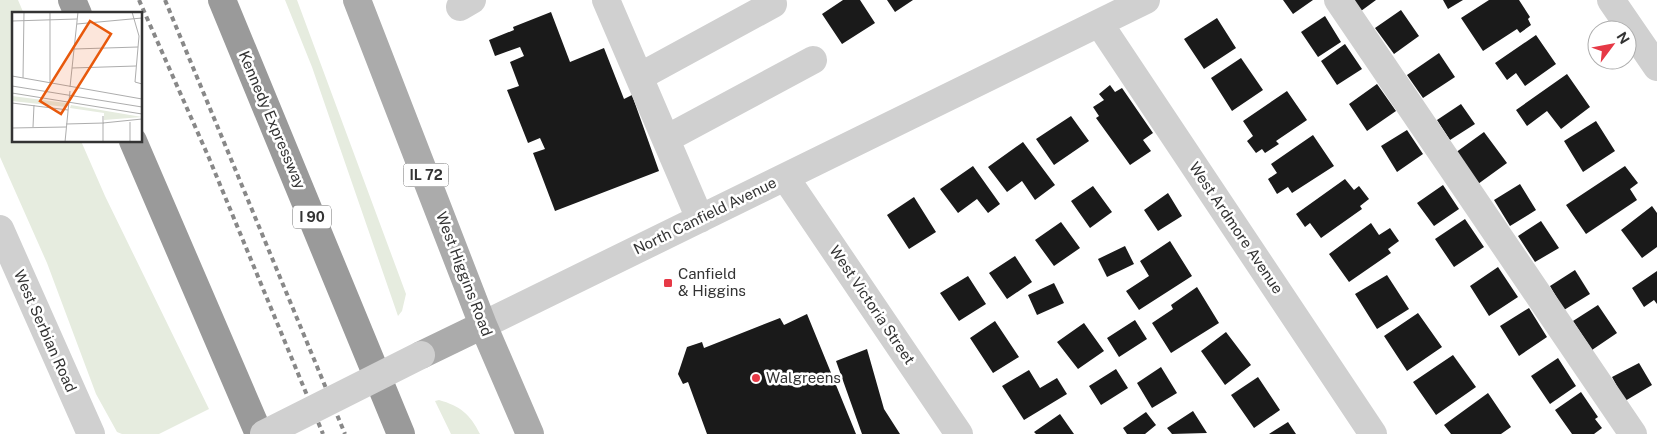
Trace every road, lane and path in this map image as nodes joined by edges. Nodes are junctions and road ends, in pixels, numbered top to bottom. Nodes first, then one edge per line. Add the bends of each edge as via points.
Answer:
1 (72, 0) edge
2 (222, 0) edge
3 (357, 0) edge
4 (606, 0) edge
5 (1146, 0) edge
6 (1338, 0) edge
7 (1611, 0) edge
8 (774, 4) dead end
9 (77, 12) edge
10 (1099, 23) junction
11 (813, 60) dead end
12 (1657, 67) edge
13 (639, 78) junction
14 (666, 139) junction
15 (133, 142) edge
16 (786, 177) junction
17 (700, 219) junction
18 (0, 228) edge
19 (483, 325) junction
20 (420, 355) joint
21 (91, 434) edge
22 (259, 434) edge
23 (264, 434) edge
24 (401, 434) edge
25 (530, 434) edge
26 (959, 434) edge
27 (1372, 434) edge
28 (1632, 434) edge

1 - 9 highway
2 - 24 highway, Kennedy Expressway / I 90
3 - 19 main road, West Higgins Road / IL 72
4 - 13 street
5 - 10 street, North Canfield Avenue
6 - 28 street
7 - 12 street
8 - 13 street
10 - 16 street, North Canfield Avenue
10 - 27 street, West Ardmore Avenue
11 - 14 street
13 - 14 street
14 - 17 street
15 - 22 highway
16 - 17 street, North Canfield Avenue
16 - 26 street, West Victoria Street
17 - 19 street, North Canfield Avenue
18 - 21 street, West Serbian Road
19 - 20 main road, North Canfield Avenue
19 - 25 main road, West Higgins Road / IL 72
20 - 23 street, North Canfield Avenue, bridge

